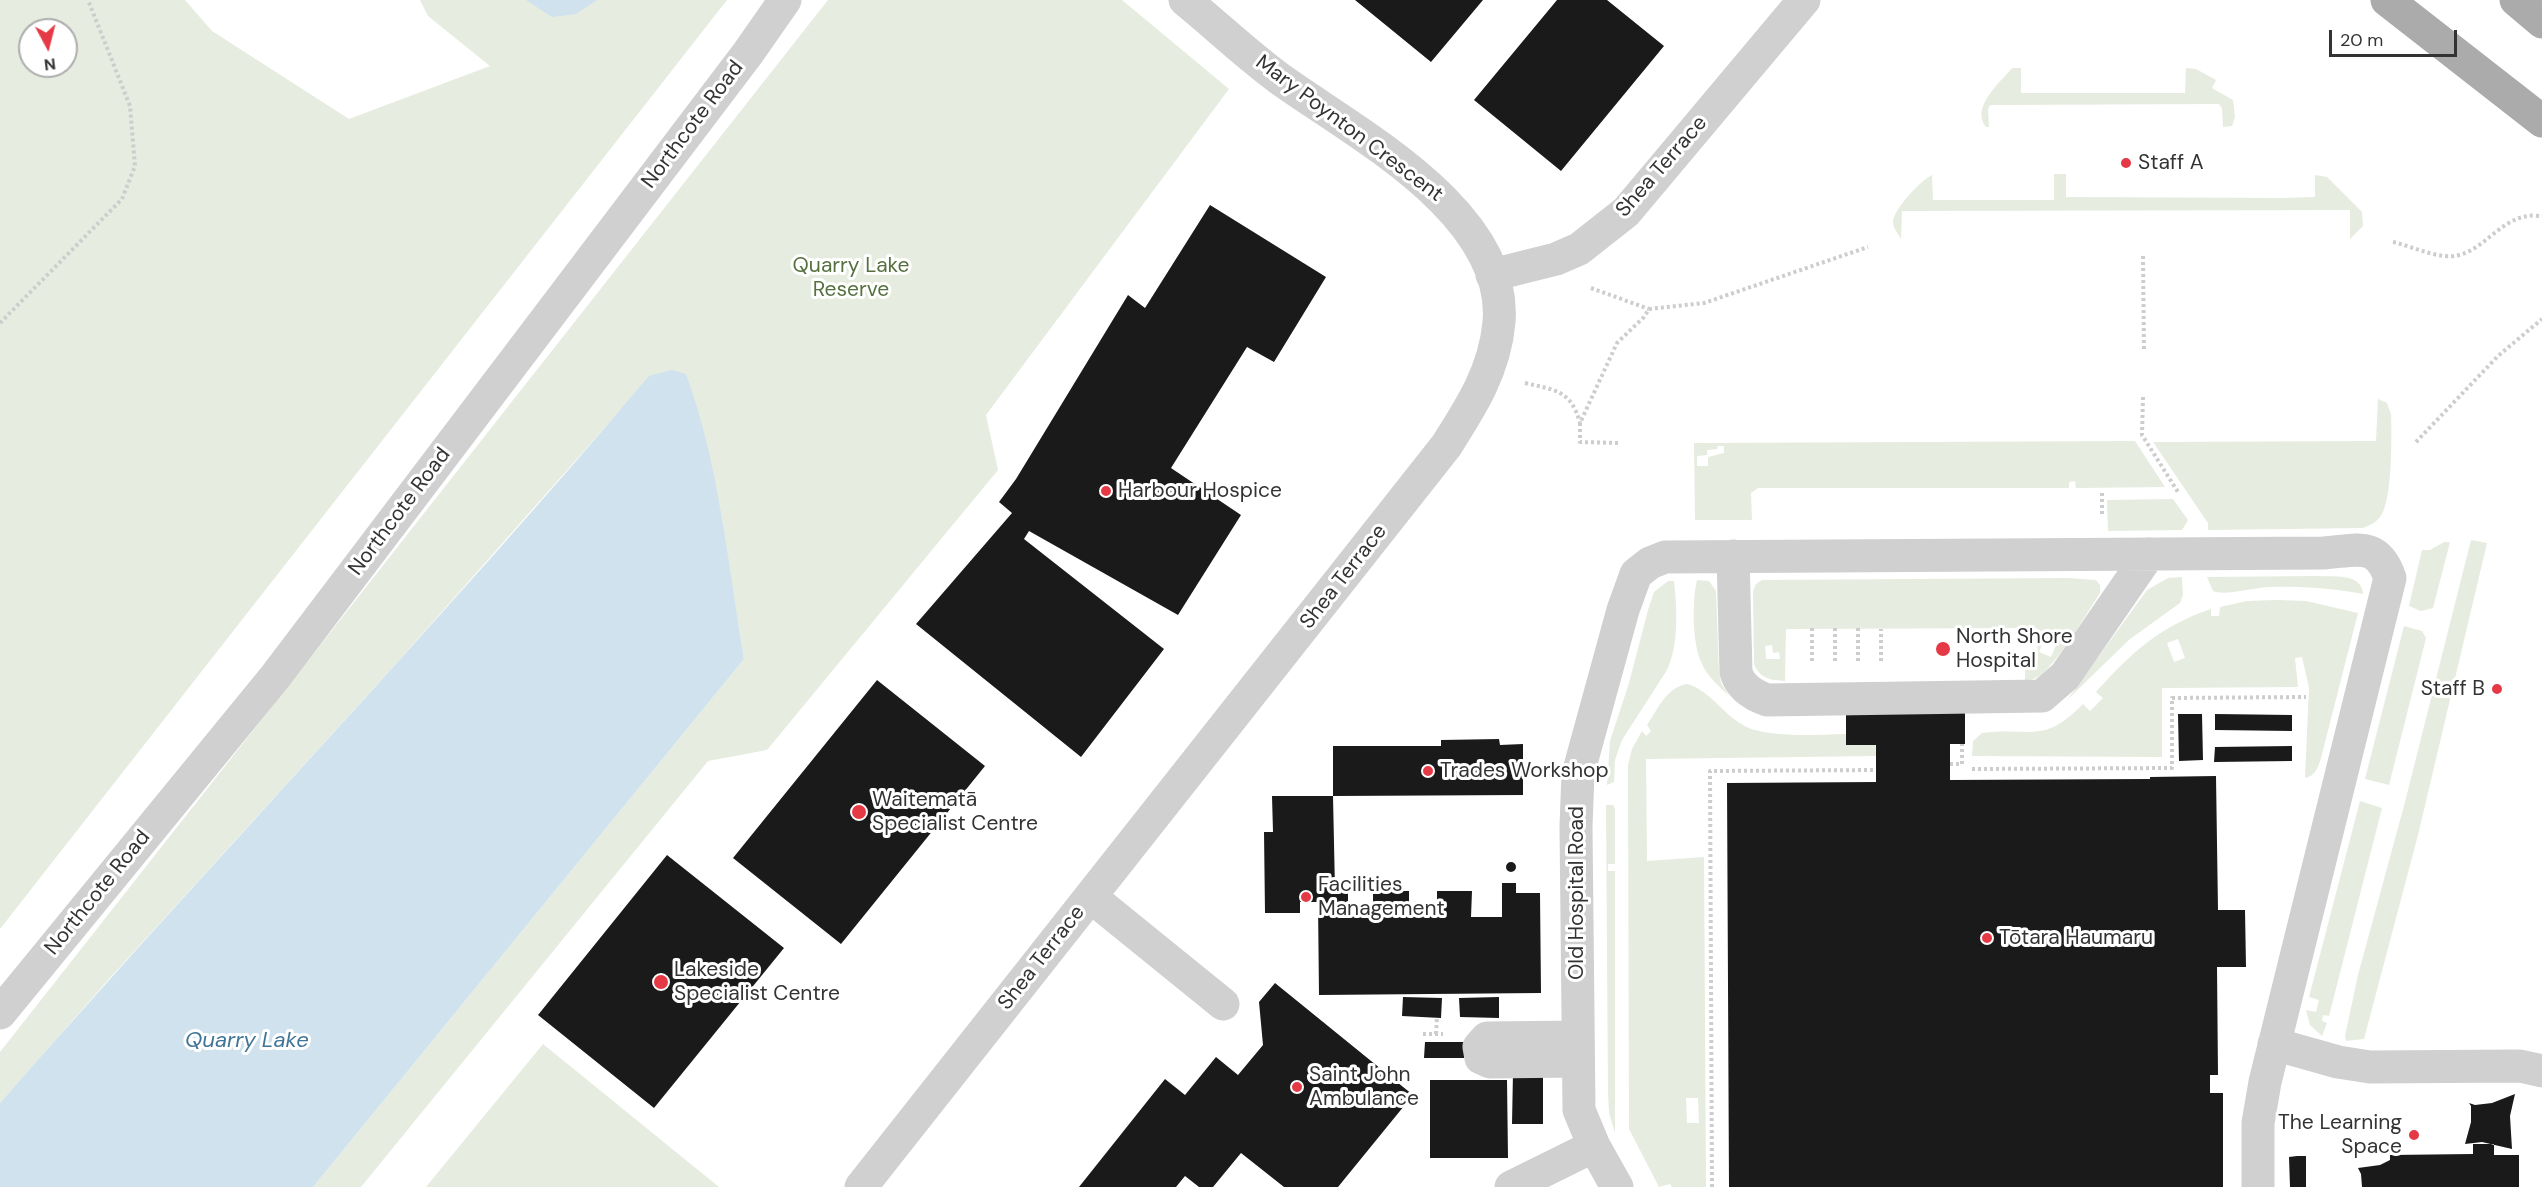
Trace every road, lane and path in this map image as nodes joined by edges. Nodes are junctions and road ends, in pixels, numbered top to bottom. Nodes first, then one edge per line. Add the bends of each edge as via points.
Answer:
1 (88, 0) edge
2 (785, 0) edge
3 (1185, 0) edge
4 (1804, 0) edge
5 (2387, 0) edge
6 (2516, 0) edge
7 (2542, 22) edge
8 (2539, 113) edge
9 (2542, 216) edge
10 (2393, 242) dead end
11 (1868, 247) dead end
12 (2143, 256) dead end
13 (1492, 275) junction
14 (1591, 288) dead end
15 (1649, 309) junction
16 (2542, 319) edge
17 (0, 323) edge
18 (2144, 352) dead end
19 (1525, 383) dead end
20 (2143, 397) dead end
21 (1580, 423) junction
22 (2415, 442) dead end
23 (1618, 443) dead end
24 (2178, 492) dead end
25 (2149, 554) junction
26 (1733, 556) junction
27 (2306, 697) dead end
28 (1962, 744) dead end
29 (1950, 764) dead end
30 (1972, 769) dead end
31 (1876, 770) dead end
32 (1091, 897) junction
33 (1223, 1005) dead end
34 (0, 1013) edge
35 (1437, 1017) dead end
36 (1436, 1034) dead end
37 (2274, 1044) junction
38 (2542, 1071) edge
39 (1594, 1146) junction
40 (861, 1187) edge
41 (1511, 1187) edge
42 (1617, 1187) edge
43 (1712, 1187) edge
44 (2258, 1187) edge

1 - 17 path via 130,106 135,166 122,199
2 - 34 street, Northcote Road via 275,677
3 - 13 street, Mary Poynton Crescent via 1278,77 1436,192 1464,221
4 - 13 street, Shea Terrace via 1626,212 1579,249
5 - 8 main road
6 - 7 main road
9 - 10 path via 2518,219 2474,249 2456,255 2445,256
11 - 15 path via 1704,303
12 - 18 path
13 - 32 street, Shea Terrace via 1500,320 1489,370 1477,398 1446,446 1348,573
14 - 15 path
15 - 21 path via 1617,343
16 - 22 path via 2498,356
19 - 21 path via 1564,394 1573,403
20 - 24 path via 2142,435
21 - 23 path via 1580,442
25 - 26 street
25 - 26 street via 2065,676 2042,696 1858,700 1767,700 1743,685 1736,672
25 - 37 street via 2366,550 2382,560 2390,578
26 - 39 street, Old Hospital Road via 1665,557 1636,574 1578,774 1580,1110
27 - 30 path via 2172,698 2172,768
28 - 29 path via 1962,764
31 - 43 path via 1710,771
32 - 33 street
32 - 40 street, Shea Terrace
35 - 36 path
37 - 38 street via 2360,1066 2520,1066
37 - 44 street via 2260,1106
39 - 41 street
39 - 42 street, Old Hospital Road

